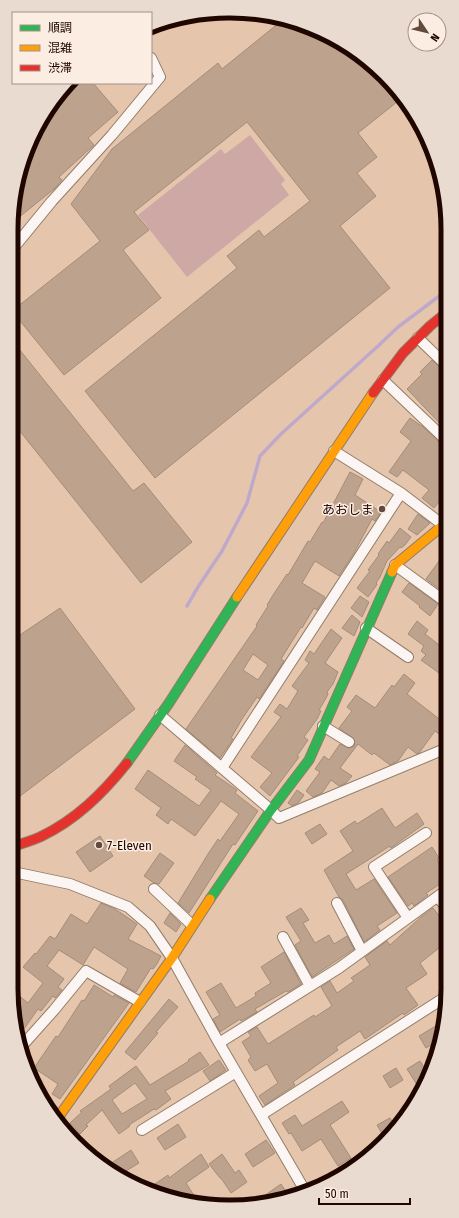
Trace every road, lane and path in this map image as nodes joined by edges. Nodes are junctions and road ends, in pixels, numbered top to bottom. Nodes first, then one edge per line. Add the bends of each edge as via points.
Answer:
1 (152, 60) edge
2 (18, 242) edge
3 (441, 317) edge
4 (418, 338) junction
5 (441, 360) edge
6 (382, 380) junction
7 (441, 435) edge
8 (334, 450) junction
9 (401, 493) junction
10 (441, 521) edge
11 (441, 529) edge
12 (395, 565) junction
13 (441, 599) edge
14 (366, 628) junction
15 (408, 657) dead end
16 (160, 715) junction
17 (323, 726) junction
18 (349, 742) dead end
19 (441, 750) edge
20 (222, 768) junction
21 (271, 810) junction
22 (426, 834) dead end
23 (18, 845) edge
24 (18, 873) edge
25 (154, 889) dead end
26 (441, 895) edge
27 (438, 897) junction
28 (441, 901) edge
29 (337, 903) dead end
30 (408, 918) junction
31 (192, 925) junction
32 (283, 937) dead end
33 (362, 951) junction
34 (172, 958) junction
35 (310, 986) junction
36 (441, 1000) edge
37 (140, 1002) junction
38 (25, 1043) edge
39 (219, 1043) junction
40 (236, 1072) junction
41 (59, 1112) edge
42 (261, 1115) junction
43 (142, 1130) dead end
44 (302, 1187) edge

1 - 2 street via 160,77
3 - 4 street
4 - 5 street
4 - 6 street
6 - 7 street
6 - 8 street
8 - 9 street
8 - 16 street
9 - 10 street
9 - 20 street
11 - 12 street
12 - 13 street
12 - 14 street
14 - 15 street
14 - 17 street
16 - 20 street
16 - 23 street via 108,786 83,809 72,819 40,837
17 - 18 street
17 - 21 street via 309,760
19 - 21 street via 279,818
20 - 21 street
21 - 31 street
22 - 30 street via 374,867
24 - 34 street via 70,884 128,907 150,926
25 - 31 street
26 - 27 street
27 - 28 street
27 - 30 street
29 - 33 street
30 - 33 street
31 - 34 street
32 - 35 street
33 - 35 street
34 - 37 street
34 - 39 street
35 - 39 street
36 - 42 street
37 - 38 street via 86,971
37 - 41 street
39 - 40 street
40 - 42 street
40 - 43 street
42 - 44 street

